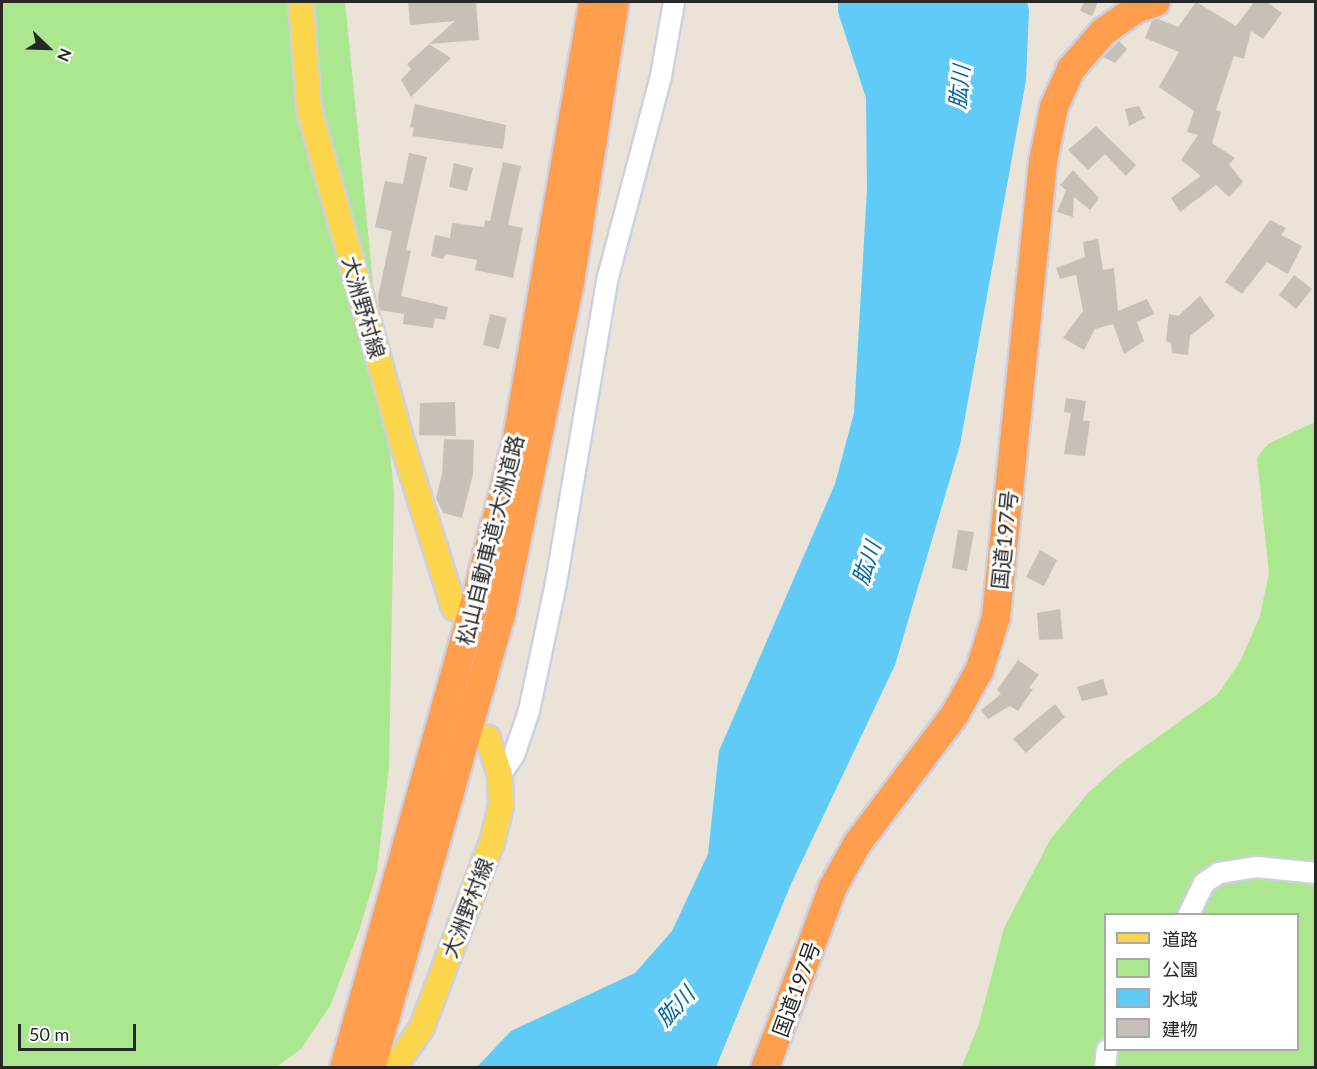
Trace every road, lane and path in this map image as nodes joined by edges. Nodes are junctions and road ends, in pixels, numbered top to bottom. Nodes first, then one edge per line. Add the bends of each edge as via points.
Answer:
1 (301, 2) edge
2 (576, 2) edge
3 (592, 2) edge
4 (615, 2) edge
5 (631, 2) edge
6 (674, 2) edge
7 (1156, 2) edge
8 (575, 184) junction
9 (454, 608) dead end
10 (488, 738) dead end
11 (500, 775) junction
12 (1316, 873) edge
13 (1190, 913) edge
14 (368, 1031) junction
15 (1107, 1051) edge
16 (344, 1068) edge
17 (370, 1068) edge
18 (394, 1068) edge
19 (765, 1068) edge
20 (1105, 1068) edge

1 - 9 main road, 大洲野村線 via 309,109 402,442
2 - 8 highway
3 - 8 highway, 松山自動車道;大洲道路
4 - 8 highway, 松山自動車道;大洲道路
5 - 8 highway via 615,82
6 - 11 street via 661,76 608,277 556,584 529,711 514,755
7 - 19 highway, 国道197号 via 1136,9 1103,32 1071,69 1054,107 1043,162 996,616 980,669 955,714 857,844 843,870
8 - 14 highway, 松山自動車道;大洲道路 via 516,444
10 - 11 main road, 大洲野村線
11 - 18 main road, 大洲野村線 via 501,806 492,842 422,1027
12 - 13 street via 1257,867 1219,873 1204,883
14 - 16 highway, 松山自動車道;大洲道路
14 - 17 highway, 松山自動車道;大洲道路
15 - 20 street

